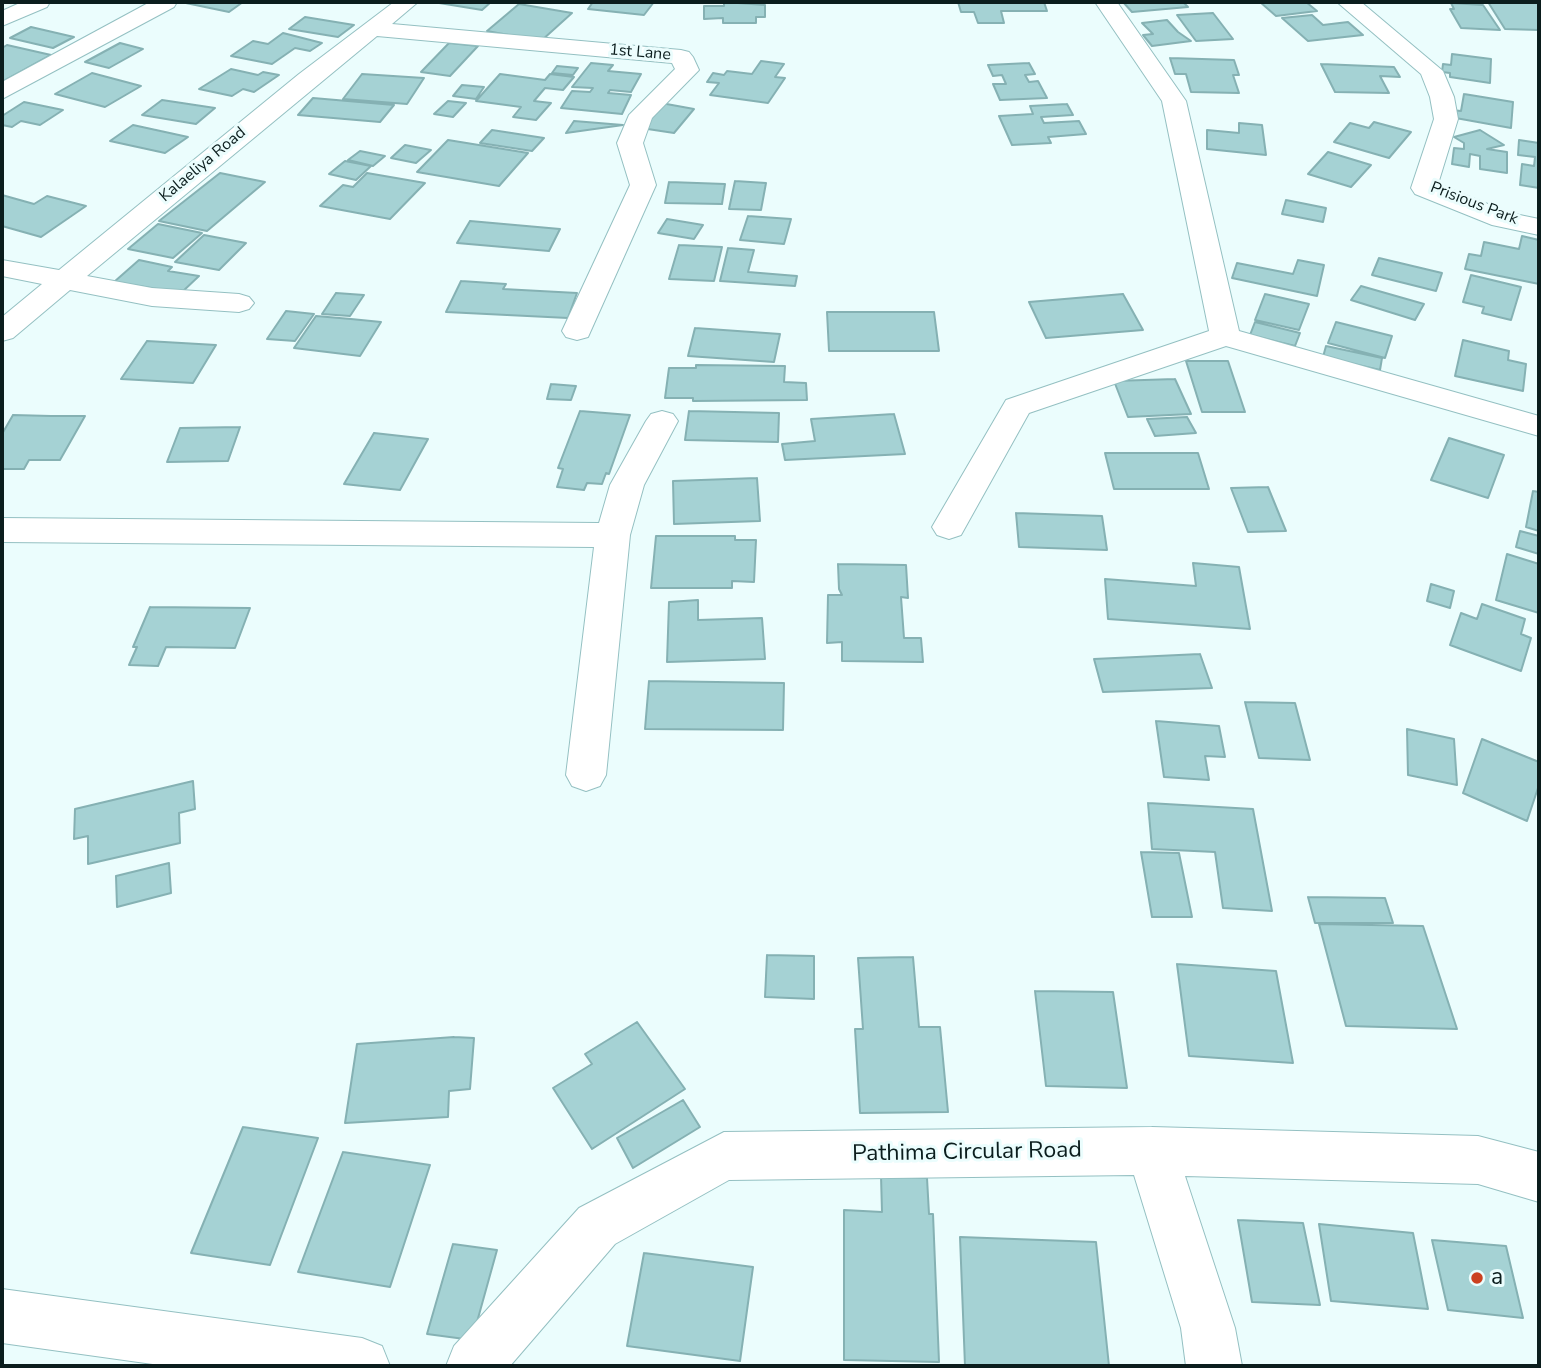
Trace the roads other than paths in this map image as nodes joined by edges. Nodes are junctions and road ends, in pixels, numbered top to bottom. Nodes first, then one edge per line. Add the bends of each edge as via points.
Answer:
1 (39, 2) edge
2 (166, 2) edge
3 (407, 2) edge
4 (1107, 2) edge
5 (1349, 2) edge
6 (2, 19) edge
7 (372, 29) junction
8 (2, 92) edge
9 (1539, 227) edge
10 (2, 268) edge
11 (64, 280) junction
12 (239, 303) dead end
13 (577, 331) dead end
14 (2, 332) edge
15 (1225, 336) junction
16 (662, 421) dead end
17 (1539, 426) edge
18 (949, 527) dead end
19 (2, 530) edge
20 (613, 535) junction
21 (586, 775) dead end
22 (1152, 1151) junction
23 (1539, 1177) edge
24 (2, 1316) edge
25 (362, 1366) edge
26 (474, 1366) edge
27 (1214, 1366) edge

1 - 6 street
2 - 8 street
3 - 7 street, Kalaeliya Road
4 - 15 street via 1174,100
5 - 9 street, Prisious Park via 1430,71 1442,97 1446,119 1424,188 1502,219
7 - 11 street, Kalaeliya Road
7 - 13 street, 1st Lane via 681,57 687,70 641,115 630,143 643,185
10 - 11 street
11 - 12 street via 152,297
11 - 14 street, Kalaeliya Road
15 - 17 street
15 - 18 street via 1017,407
16 - 20 street via 627,485
19 - 20 street
20 - 21 street
22 - 23 street, Pathima Circular Road via 1478,1160
22 - 26 street, Pathima Circular Road via 724,1156 597,1226
22 - 27 street via 1208,1328
24 - 25 street

